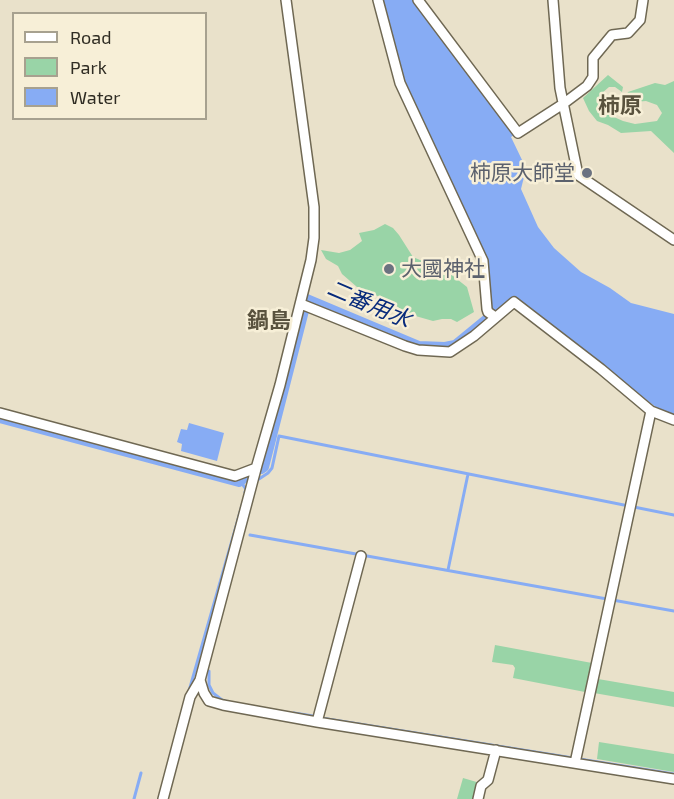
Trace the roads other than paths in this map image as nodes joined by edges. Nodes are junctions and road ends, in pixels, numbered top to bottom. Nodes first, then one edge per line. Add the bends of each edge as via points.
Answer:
1 (286, 0) edge
2 (378, 0) edge
3 (418, 0) edge
4 (553, 0) edge
5 (643, 0) edge
6 (563, 104) junction
7 (674, 240) edge
8 (305, 306) junction
9 (492, 315) junction
10 (651, 411) junction
11 (0, 413) edge
12 (674, 420) edge
13 (256, 468) junction
14 (361, 556) dead end
15 (200, 680) junction
16 (316, 722) junction
17 (496, 750) junction
18 (576, 759) junction
19 (674, 779) edge
20 (163, 799) edge
21 (478, 799) edge

1 - 8 street via 315,220
2 - 9 street via 400,83 483,261
3 - 6 street via 518,133
4 - 6 street
5 - 6 street via 640,20 628,33 612,36 593,58 593,77 587,86
6 - 7 street via 578,175
8 - 9 street via 405,346 450,352 474,336
8 - 13 street
9 - 10 street via 514,302
10 - 12 street
10 - 18 street
11 - 13 street via 235,476
13 - 15 street
14 - 16 street
15 - 16 street via 209,701
15 - 20 street via 190,697
16 - 17 street
17 - 18 street
17 - 21 street
18 - 19 street

